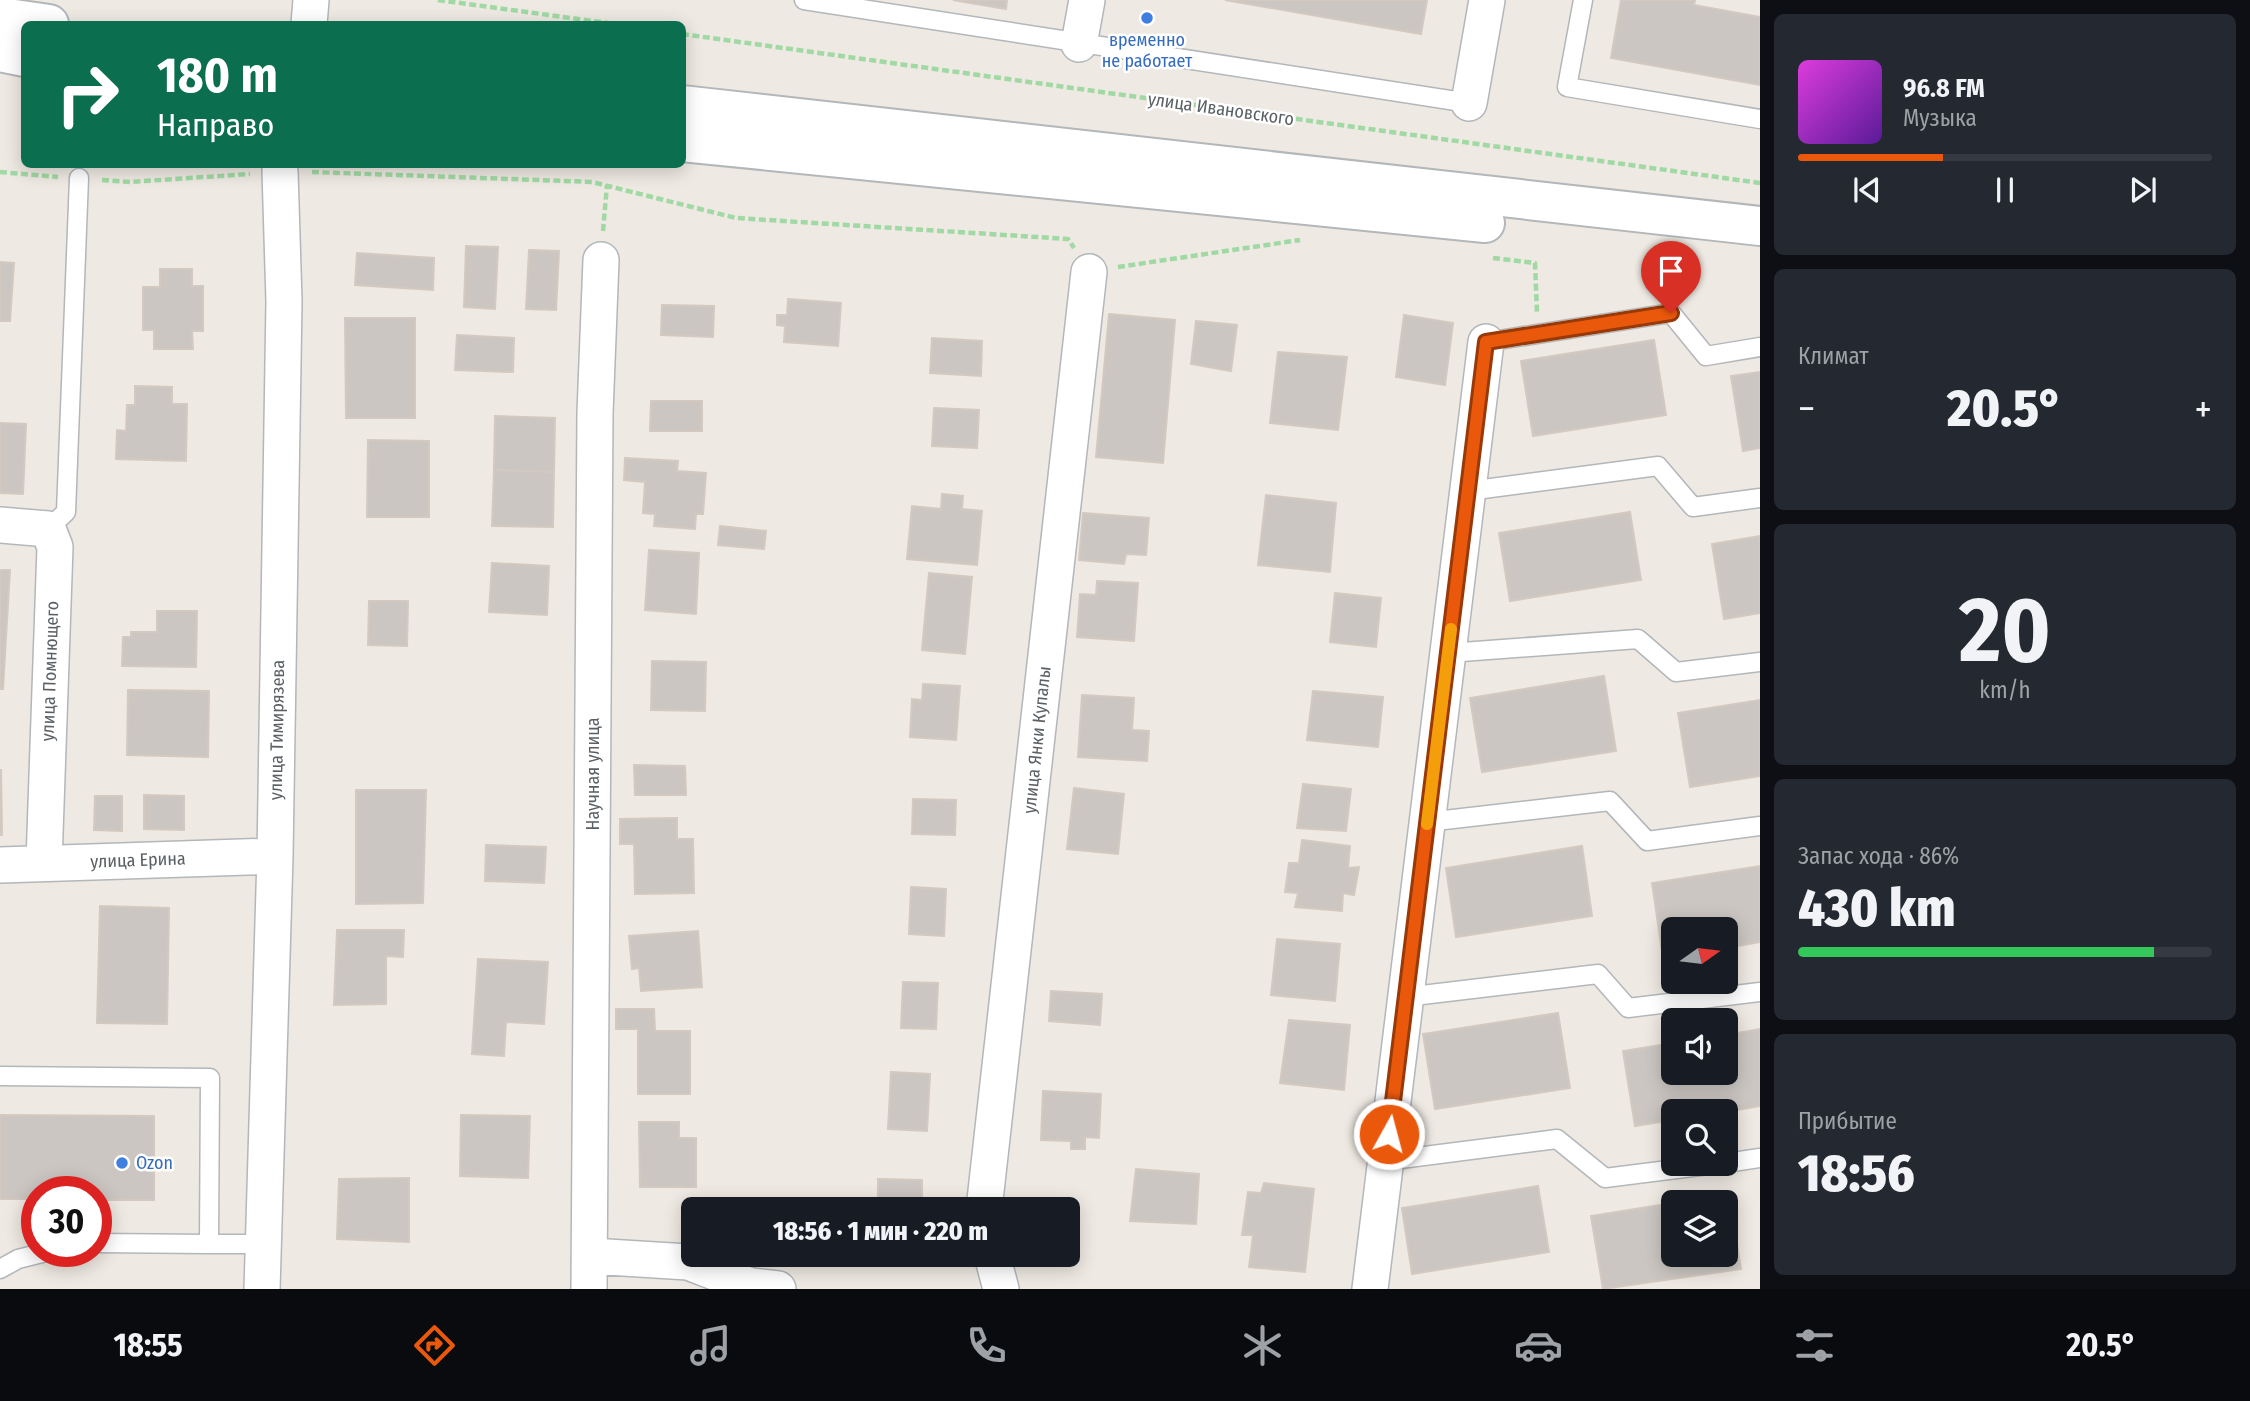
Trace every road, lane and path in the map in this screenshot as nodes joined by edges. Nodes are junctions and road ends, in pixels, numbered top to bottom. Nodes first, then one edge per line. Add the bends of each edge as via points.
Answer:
1 (311, 0) edge
2 (438, 0) edge
3 (804, 0) edge
4 (1087, 0) edge
5 (1487, 0) edge
6 (1583, 0) edge
7 (0, 17) edge
8 (28, 21) edge
9 (309, 21) edge
10 (593, 21) edge
11 (686, 35) edge
12 (1079, 44) junction
13 (0, 52) edge
14 (21, 56) edge
15 (1469, 103) joint
16 (686, 105) edge
17 (1760, 119) edge
18 (686, 142) edge
19 (280, 171) junction
20 (0, 172) edge
21 (79, 178) junction
22 (1760, 183) edge
23 (607, 185) junction
24 (1760, 226) edge
25 (1304, 240) dead end
26 (1760, 250) edge
27 (1481, 257) dead end
28 (601, 260) joint
29 (1089, 272) junction
30 (1538, 333) junction
31 (1486, 342) joint
32 (1760, 347) edge
33 (1468, 491) junction
34 (1760, 498) edge
35 (0, 525) edge
36 (48, 529) junction
37 (1448, 653) junction
38 (1760, 662) edge
39 (1427, 822) junction
40 (1760, 826) edge
41 (275, 856) junction
42 (44, 862) junction
43 (0, 864) edge
44 (1760, 992) edge
45 (1405, 997) junction
46 (0, 1076) edge
47 (1760, 1158) edge
48 (1385, 1161) junction
49 (1738, 1161) edge
50 (1661, 1171) edge
51 (985, 1197) edge
52 (112, 1243) edge
53 (209, 1244) junction
54 (264, 1244) junction
55 (21, 1258) edge
56 (995, 1267) edge
57 (0, 1269) edge
58 (590, 1272) edge
59 (262, 1289) edge
60 (778, 1289) edge
61 (1001, 1289) edge
62 (1370, 1289) edge

1 - 9 street
2 - 10 path
3 - 12 lane
4 - 12 street
5 - 15 street
6 - 17 lane via 1567,87
7 - 8 street
11 - 22 path, улица Ивановского
12 - 15 lane
13 - 14 street
16 - 24 street
18 - 26 street
19 - 21 path via 130,182
19 - 23 path
19 - 41 street, улица Тимирязева via 284,301
20 - 21 path
21 - 36 lane via 66,512
23 - 28 path
23 - 29 path via 736,218 1068,239
25 - 29 path
27 - 30 path via 1535,263
28 - 58 street, Научная улица via 594,427
29 - 51 street, улица Янки Купалы
30 - 31 lane
30 - 32 lane via 1671,313 1706,356
31 - 33 street
33 - 34 lane via 1658,466 1693,507
33 - 37 street
35 - 36 street
36 - 42 street, улица Помнющего via 55,547
37 - 38 lane via 1638,639 1676,672
37 - 39 street
39 - 40 lane via 1610,801 1647,841
39 - 45 street
41 - 42 street, улица Ерина
41 - 54 street, улица Тимирязева
42 - 43 street, улица Ерина
44 - 45 lane via 1628,1008 1598,974
45 - 48 street
46 - 53 lane via 210,1078
47 - 49 lane
48 - 50 lane via 1557,1139 1605,1178
48 - 62 street
52 - 53 lane
53 - 54 lane
54 - 59 street, улица Тимирязева
55 - 57 lane
56 - 61 street
58 - 60 street via 688,1262 751,1286

